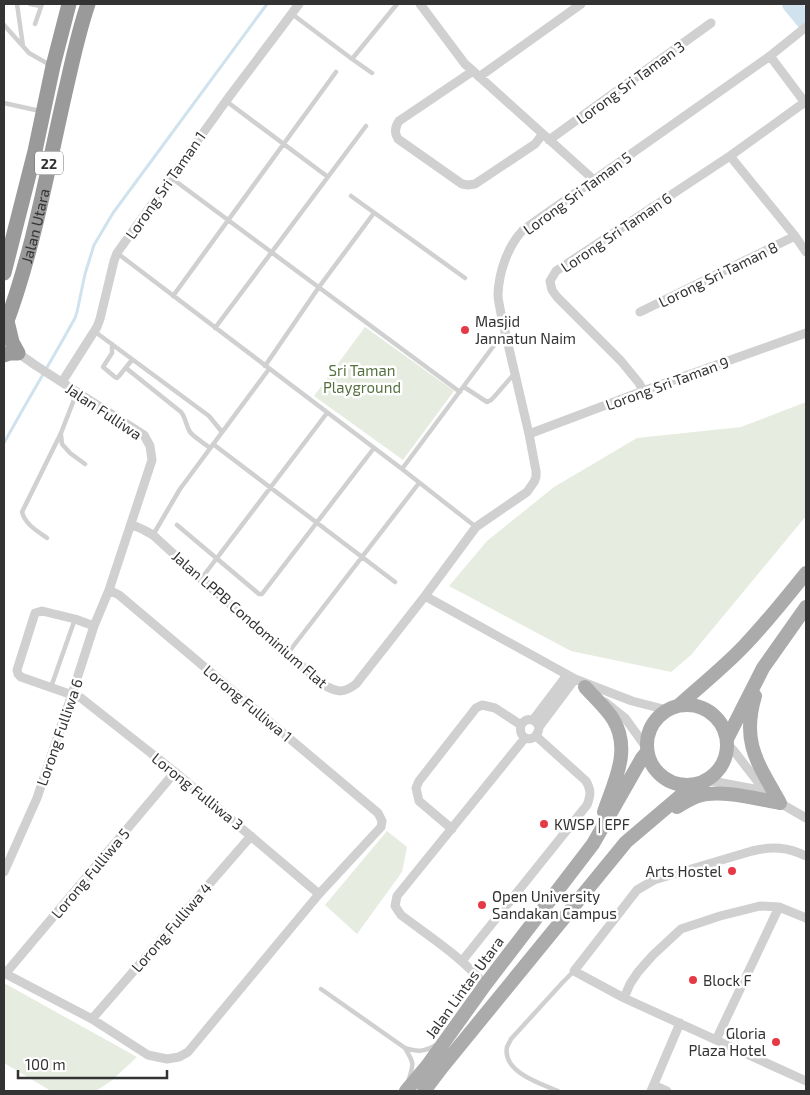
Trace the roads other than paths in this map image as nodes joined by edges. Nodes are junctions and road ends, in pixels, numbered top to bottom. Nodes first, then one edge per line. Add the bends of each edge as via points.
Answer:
1 (17, 4) edge
2 (30, 4) edge
3 (69, 4) edge
4 (88, 4) edge
5 (298, 4) edge
6 (398, 4) edge
7 (420, 4) edge
8 (581, 4) edge
9 (41, 5) edge
10 (291, 14) junction
11 (711, 23) dead end
12 (35, 24) dead end
13 (4, 25) edge
14 (806, 27) edge
15 (23, 47) junction
16 (770, 56) junction
17 (73, 58) junction
18 (352, 59) junction
19 (55, 60) junction
20 (336, 72) dead end
21 (372, 74) dead end
22 (476, 74) junction
23 (226, 101) junction
24 (4, 103) edge
25 (805, 103) edge
26 (44, 111) junction
27 (366, 126) dead end
28 (546, 138) junction
29 (283, 144) junction
30 (730, 156) junction
31 (170, 177) junction
32 (328, 178) junction
33 (594, 180) junction
34 (351, 196) dead end
35 (374, 213) junction
36 (228, 220) junction
37 (795, 236) junction
38 (272, 252) junction
39 (806, 252) edge
40 (117, 253) junction
41 (4, 273) edge
42 (465, 278) dead end
43 (319, 287) junction
44 (173, 296) junction
45 (640, 312) dead end
46 (5, 325) edge
47 (215, 328) junction
48 (94, 331) junction
49 (506, 331) junction
50 (806, 333) edge
51 (112, 344) junction
52 (4, 346) edge
53 (11, 354) edge
54 (132, 360) junction
55 (267, 367) junction
56 (126, 368) junction
57 (515, 372) junction
58 (62, 382) junction
59 (464, 387) junction
60 (643, 391) junction
61 (77, 392) junction
62 (460, 392) junction
63 (327, 413) junction
64 (222, 432) junction
65 (61, 433) junction
66 (529, 434) junction
67 (212, 446) junction
68 (374, 448) junction
69 (85, 464) dead end
70 (402, 469) junction
71 (419, 483) junction
72 (271, 488) junction
73 (317, 523) junction
74 (131, 524) junction
75 (177, 525) dead end
76 (476, 527) junction
77 (153, 535) junction
78 (47, 538) dead end
79 (362, 557) junction
80 (217, 558) junction
81 (806, 573) edge
82 (201, 579) junction
83 (395, 582) dead end
84 (109, 590) junction
85 (426, 596) junction
86 (806, 607) edge
87 (75, 619) junction
88 (94, 626) junction
89 (288, 653) junction
90 (763, 668) junction
91 (576, 681) junction
92 (51, 687) junction
93 (72, 694) junction
94 (672, 708) junction
95 (521, 725) junction
96 (536, 728) junction
97 (525, 738) junction
98 (728, 742) junction
99 (646, 750) junction
100 (175, 772) junction
101 (699, 784) junction
102 (765, 792) junction
103 (780, 803) junction
104 (806, 818) edge
105 (452, 829) junction
106 (251, 836) junction
107 (626, 842) junction
108 (593, 844) junction
109 (806, 856) edge
110 (4, 872) edge
111 (319, 894) junction
112 (779, 907) junction
113 (806, 918) edge
114 (462, 961) junction
115 (574, 971) junction
116 (4, 974) edge
117 (485, 985) junction
118 (321, 989) dead end
119 (624, 998) junction
120 (92, 1019) junction
121 (680, 1023) junction
122 (446, 1039) junction
123 (716, 1040) junction
124 (405, 1048) junction
125 (806, 1081) edge
126 (652, 1088) edge
127 (406, 1091) edge
128 (424, 1091) edge
129 (558, 1091) edge
130 (667, 1091) edge

1 - 15 lane
2 - 9 lane
3 - 19 highway, Jalan Utara / 22
4 - 17 highway, Jalan Utara / 22
5 - 10 street, Lorong Sri Taman 1
6 - 18 lane
7 - 22 street
8 - 22 street
9 - 12 lane
10 - 18 lane
10 - 23 street, Lorong Sri Taman 1
11 - 28 street, Lorong Sri Taman 3
13 - 15 lane
14 - 16 street, Lorong Sri Taman 5
15 - 19 lane via 29,53
16 - 25 street
16 - 33 street, Lorong Sri Taman 5
17 - 19 highway
17 - 46 highway, Jalan Utara / 22 via 28,258
18 - 21 lane
19 - 26 highway, Jalan Utara / 22
20 - 29 lane
22 - 28 street
22 - 28 street, Lorong Sri Taman 3 via 399,121 395,130 398,139 468,185 475,184
23 - 29 lane
23 - 31 street, Lorong Sri Taman 1
24 - 26 lane
25 - 30 street, Lorong Sri Taman 6
26 - 41 highway, Jalan Utara / 22
27 - 32 lane
28 - 33 street
29 - 32 lane
29 - 36 lane
30 - 37 street
30 - 60 street, Lorong Sri Taman 6 via 556,271 550,281 557,298 621,361
31 - 36 lane
31 - 40 street, Lorong Sri Taman 1
32 - 38 lane
33 - 49 street, Lorong Sri Taman 5 via 523,230 512,244 504,262 498,295
34 - 35 lane
35 - 42 lane
35 - 43 lane
36 - 38 lane
36 - 44 lane
37 - 39 street
37 - 45 street, Lorong Sri Taman 8
38 - 43 lane
38 - 47 lane
40 - 44 lane
40 - 48 street, Lorong Sri Taman 1
43 - 55 lane
43 - 62 lane
44 - 47 lane
46 - 53 highway via 12,342
47 - 55 lane
48 - 51 lane
48 - 58 street, Lorong Sri Taman 1
49 - 57 street, Lorong Sri Taman 5
49 - 59 lane
50 - 60 street, Lorong Sri Taman 9
51 - 54 lane
51 - 56 lane via 112,353 103,367 117,378
52 - 53 street, Jalan Fulliwa
53 - 58 street, Jalan Fulliwa
54 - 56 lane
54 - 64 lane via 208,416
55 - 63 lane
55 - 64 lane
56 - 67 lane via 181,412 191,433
57 - 59 lane via 487,402
57 - 66 street, Lorong Sri Taman 5
58 - 61 street, Jalan Fulliwa
59 - 62 lane
60 - 66 street, Lorong Sri Taman 9
61 - 65 lane
61 - 74 street, Jalan Fulliwa via 144,435 150,446 152,460
62 - 70 lane
63 - 68 lane
63 - 72 lane
64 - 67 lane
65 - 69 lane via 62,444
65 - 78 lane via 22,512 28,523
66 - 76 street, Lorong Sri Taman 5 via 536,471 531,487
67 - 72 lane
67 - 77 lane via 180,489
68 - 70 lane
68 - 73 lane
70 - 71 lane
71 - 76 lane
71 - 79 lane
72 - 73 lane
72 - 80 lane
73 - 79 lane
73 - 80 lane via 262,594
74 - 77 street, Jalan LPPB Condominium Flat
74 - 84 street, Jalan Fulliwa
75 - 80 lane
76 - 85 street, Jalan LPPB Condominium Flat
77 - 82 street, Jalan LPPB Condominium Flat
79 - 83 lane
79 - 89 lane
80 - 82 lane
81 - 94 main road via 743,647
82 - 89 street, Jalan LPPB Condominium Flat
84 - 88 street, Lorong Fulliwa 6
84 - 111 street, Lorong Fulliwa 1 via 119,595 378,813 382,820 377,833
85 - 89 street, Jalan LPPB Condominium Flat via 356,684 347,690 324,685
85 - 91 street
86 - 90 main road
87 - 88 street, Lorong Fulliwa 3
87 - 92 lane
87 - 92 street, Lorong Fulliwa 3 via 42,610 35,613 17,670 21,677
88 - 93 street, Lorong Fulliwa 6
90 - 98 main road
90 - 103 main road via 752,706 750,733 757,760
91 - 94 street via 632,701
91 - 96 street
91 - 99 street via 618,712 632,726
91 - 108 main road via 612,718 622,739 621,762
92 - 93 street, Lorong Fulliwa 3
93 - 100 street, Lorong Fulliwa 3
93 - 110 street, Lorong Fulliwa 6 via 37,798
94 - 98 main road via 691,705 704,708 723,726
94 - 99 main road via 651,726
95 - 96 street via 524,721
95 - 97 street via 520,731
95 - 105 street via 495,708 482,705 476,708 419,781 416,788 419,800
96 - 97 street via 531,739
96 - 114 street via 586,781 590,796 587,804
97 - 105 street
98 - 101 main road via 725,760 717,773
98 - 102 street
99 - 101 main road via 652,767 663,778 677,785
99 - 108 main road, Jalan Lintas Utara
100 - 106 street, Lorong Fulliwa 3
100 - 116 street, Lorong Fulliwa 5
101 - 102 street via 712,781
101 - 107 main road, Jalan Lintas Utara
102 - 103 street
103 - 104 street
103 - 107 main road via 722,793 697,796
105 - 114 street via 397,896 395,906 402,915
106 - 111 street, Lorong Fulliwa 3
106 - 120 street, Lorong Fulliwa 4
107 - 128 main road, Jalan Lintas Utara
108 - 117 main road, Jalan Lintas Utara
109 - 115 street via 787,849 764,848 654,880 637,890
111 - 120 street via 188,1052 179,1057 167,1059 148,1054
112 - 113 street
112 - 119 street via 760,906 680,929 638,972
112 - 123 street
114 - 117 street
115 - 119 street
115 - 129 lane via 507,1047 510,1063 516,1070
116 - 120 street
117 - 122 main road, Jalan Lintas Utara
118 - 124 lane
119 - 121 street
121 - 123 street
121 - 126 street
122 - 124 lane via 428,1050 416,1052
122 - 127 main road, Jalan Lintas Utara
123 - 125 street
124 - 127 lane via 413,1067
126 - 130 street

